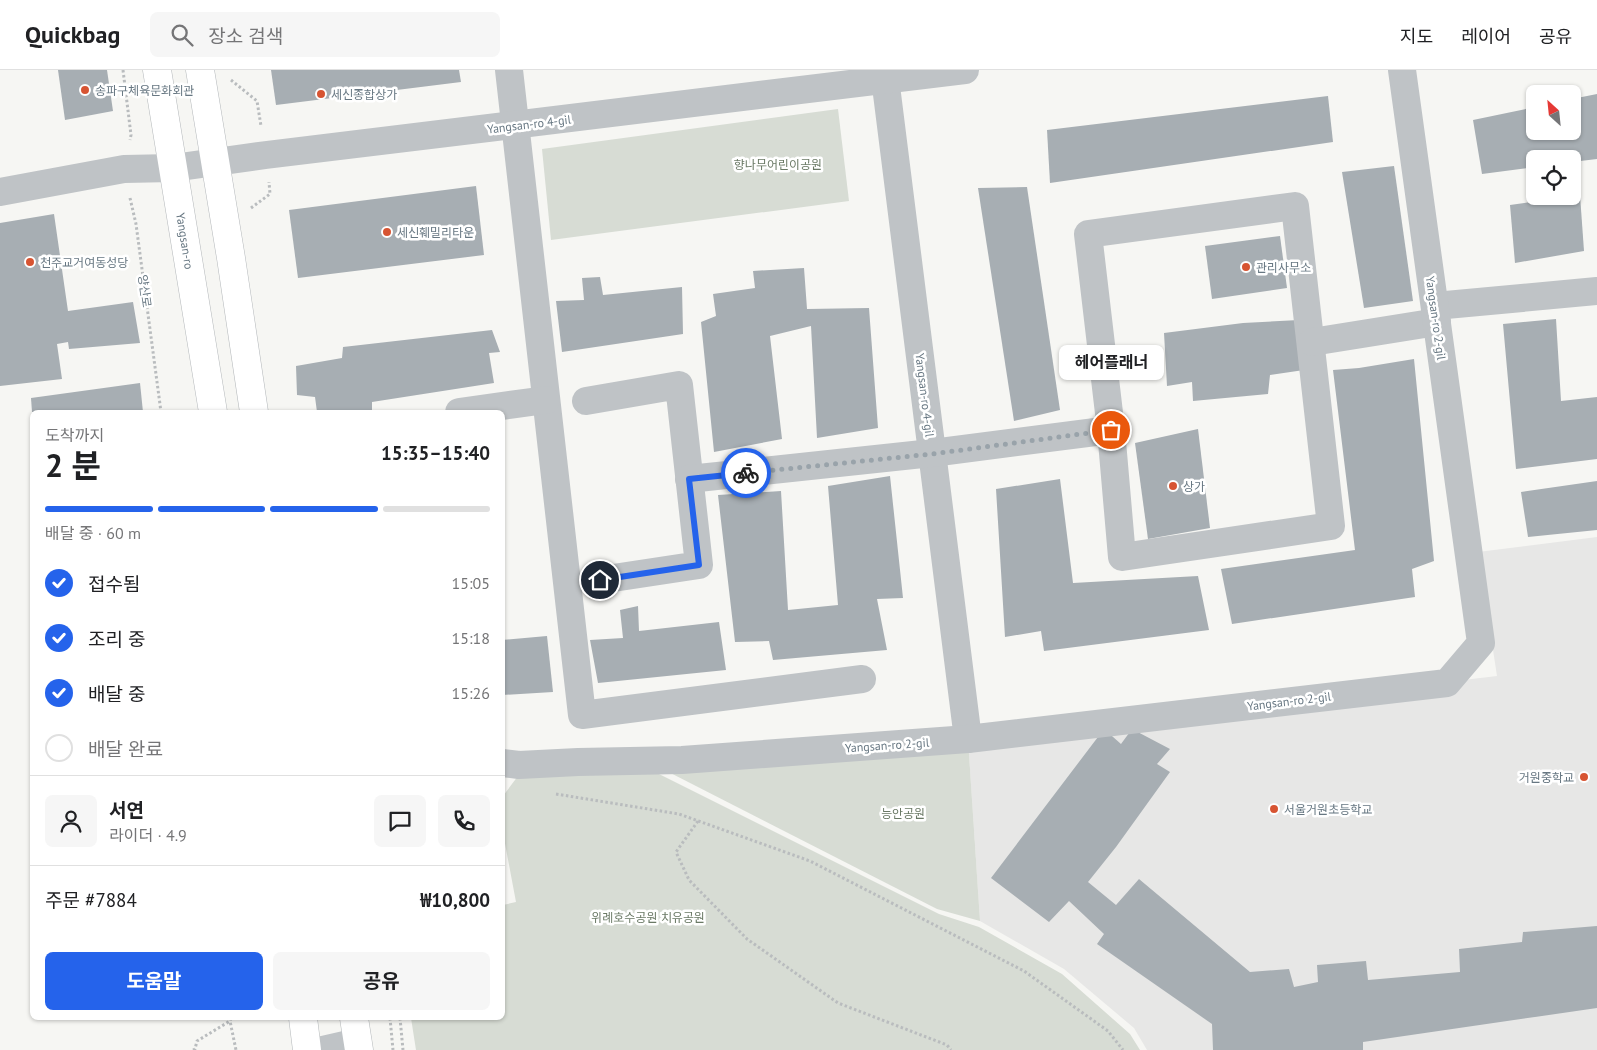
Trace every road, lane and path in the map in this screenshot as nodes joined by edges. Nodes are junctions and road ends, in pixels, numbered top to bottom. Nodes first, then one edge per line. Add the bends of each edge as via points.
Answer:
1 (123, 70) edge
2 (157, 70) edge
3 (200, 70) edge
4 (509, 70) edge
5 (965, 70) edge
6 (1402, 70) edge
7 (885, 75) edge
8 (514, 126) junction
9 (215, 162) junction
10 (173, 168) junction
11 (124, 169) junction
12 (0, 192) edge
13 (1597, 291) edge
14 (1436, 314) junction
15 (1312, 342) junction
16 (546, 400) junction
17 (586, 401) dead end
18 (161, 410) edge
19 (213, 410) edge
20 (254, 410) edge
21 (473, 410) edge
22 (1111, 430) junction
23 (932, 454) junction
24 (689, 479) junction
25 (600, 580) dead end
26 (862, 679) dead end
27 (968, 739) junction
28 (516, 764) edge
29 (698, 821) junction
30 (229, 1020) edge
31 (231, 1020) edge
32 (303, 1020) edge
33 (390, 1020) edge
34 (400, 1020) edge
35 (357, 1036) edge
36 (193, 1050) edge
37 (236, 1050) edge
38 (307, 1050) edge
39 (324, 1050) edge
40 (393, 1050) edge
41 (403, 1050) edge
42 (951, 1050) edge
43 (1123, 1050) edge

1 - 11 path, 양산로 via 131,135
2 - 10 main road, Yangsan-ro
3 - 9 main road
4 - 8 street
5 - 7 street, Yangsan-ro 4-gil
6 - 14 street, Yangsan-ro 2-gil
7 - 8 street, Yangsan-ro 4-gil
7 - 23 street, Yangsan-ro 4-gil
8 - 9 street, Yangsan-ro 4-gil
8 - 16 street
9 - 10 street, Yangsan-ro 4-gil
9 - 20 main road
10 - 11 street
10 - 19 main road, Yangsan-ro
11 - 12 street
11 - 18 path, 양산로 via 136,224
13 - 14 street
14 - 15 street
14 - 27 street, Yangsan-ro 2-gil via 1481,643 1447,683
15 - 22 street via 1331,526 1122,557
15 - 22 street via 1295,206 1088,234
16 - 21 street
16 - 26 street via 582,715
17 - 24 street via 679,384
22 - 23 street
23 - 24 street
23 - 27 street, Yangsan-ro 4-gil
24 - 25 street via 699,565
27 - 28 street, Yangsan-ro 2-gil via 682,760
28 - 29 path via 550,793 679,814
29 - 42 path via 676,852 689,880 747,939 838,1003 947,1045
29 - 43 path via 810,861 1024,971 1108,1031
30 - 36 path via 197,1041
31 - 37 path
32 - 38 main road
33 - 40 path
34 - 41 path
35 - 39 street

